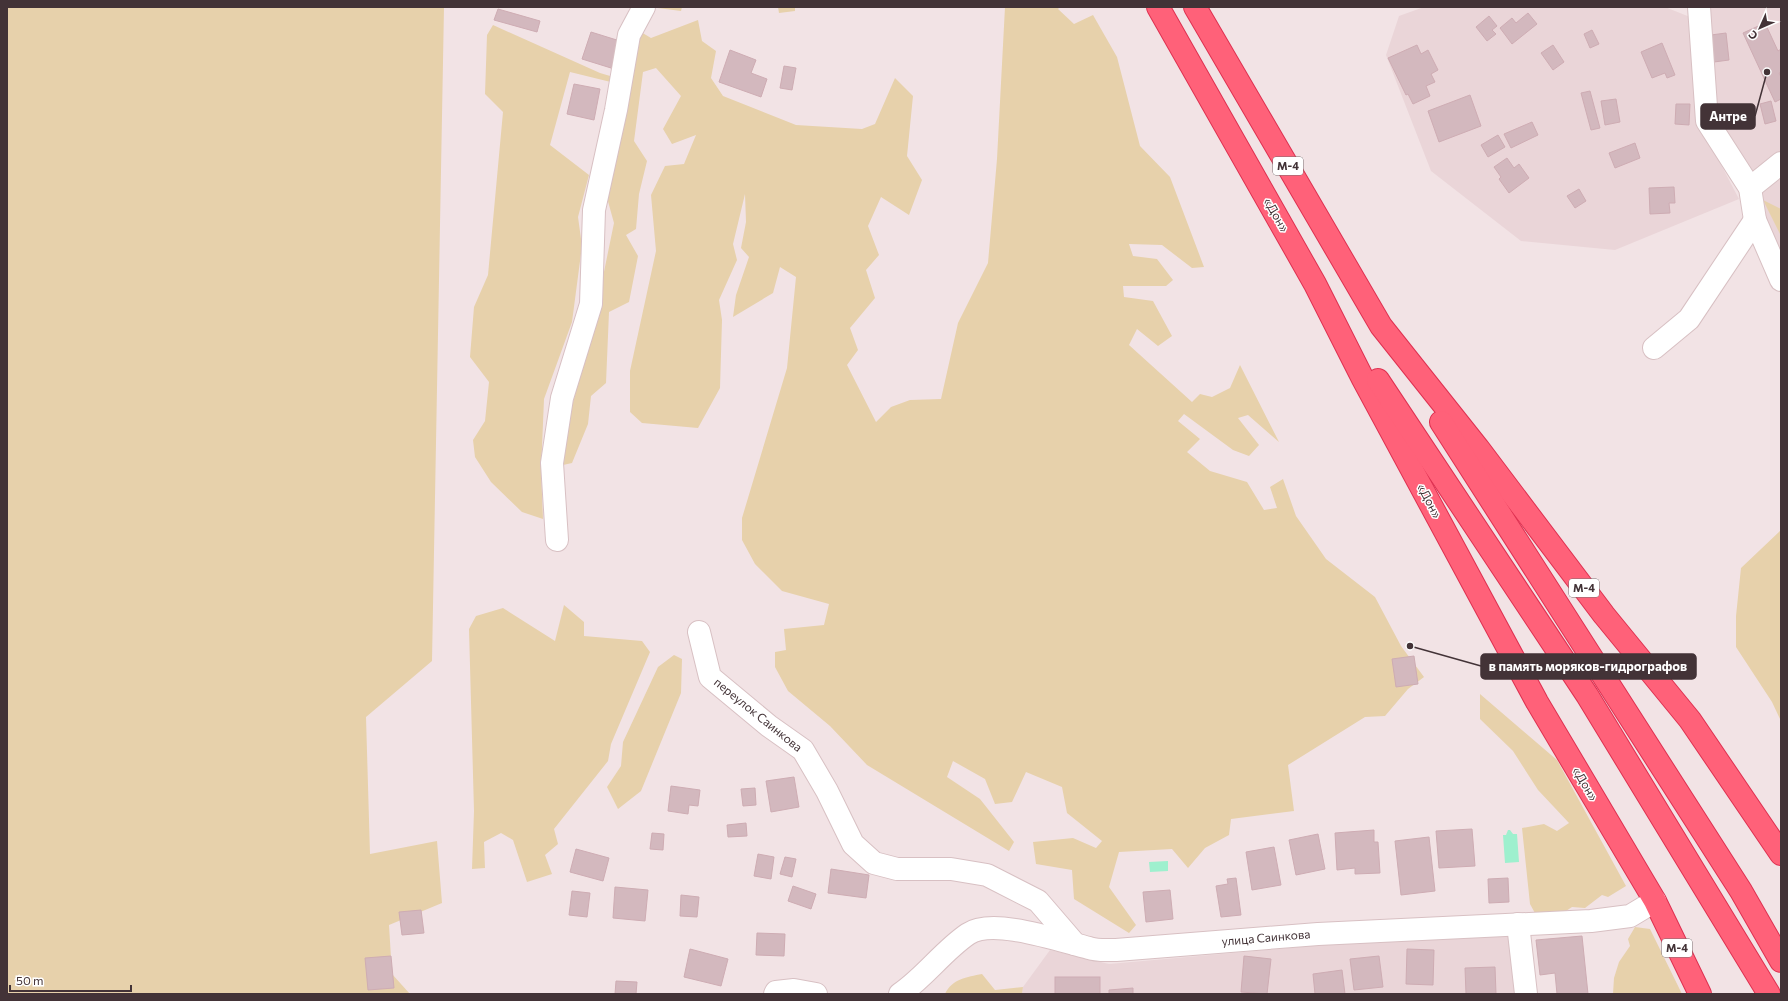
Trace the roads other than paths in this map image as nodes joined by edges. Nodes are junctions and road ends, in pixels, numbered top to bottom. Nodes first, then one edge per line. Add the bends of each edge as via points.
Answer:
1 (644, 7) edge
2 (1158, 7) edge
3 (1195, 7) edge
4 (1699, 7) edge
5 (1781, 163) edge
6 (1750, 188) junction
7 (1755, 220) junction
8 (1781, 280) edge
9 (1315, 284) junction
10 (1381, 326) junction
11 (1654, 348) dead end
12 (557, 540) dead end
13 (699, 632) dead end
14 (1781, 854) edge
15 (1655, 901) junction
16 (1518, 924) junction
17 (1075, 944) junction
18 (1781, 961) edge
19 (775, 994) edge
20 (816, 994) edge
21 (900, 994) edge
22 (1526, 994) edge
23 (1700, 994) edge
24 (1768, 994) edge

1 - 12 street via 629,35 594,210 591,304 562,398 552,463
2 - 9 highway, «Дон» / М-4
3 - 10 highway, М-4
4 - 6 street via 1707,121
5 - 6 street
6 - 7 street
7 - 8 street
7 - 11 street via 1689,319
9 - 15 highway, «Дон» / М-4 via 1363,379 1537,702
9 - 24 highway via 1586,696
10 - 14 highway, М-4 via 1478,448 1604,614 1690,720
10 - 18 highway via 1511,534 1737,884
13 - 17 street, переулок Саинкова via 710,677 769,726 803,750 827,791 852,844 874,863 897,869 951,869 987,874 1038,901
15 - 16 street, улица Саинкова via 1630,916
15 - 23 highway, «Дон» / М-4
16 - 17 street, улица Саинкова via 1318,934 1116,950 1090,949
16 - 22 street
17 - 21 street, улица Саинкова via 1006,927 987,927 970,932 954,944 926,973
19 - 20 street via 794,990

